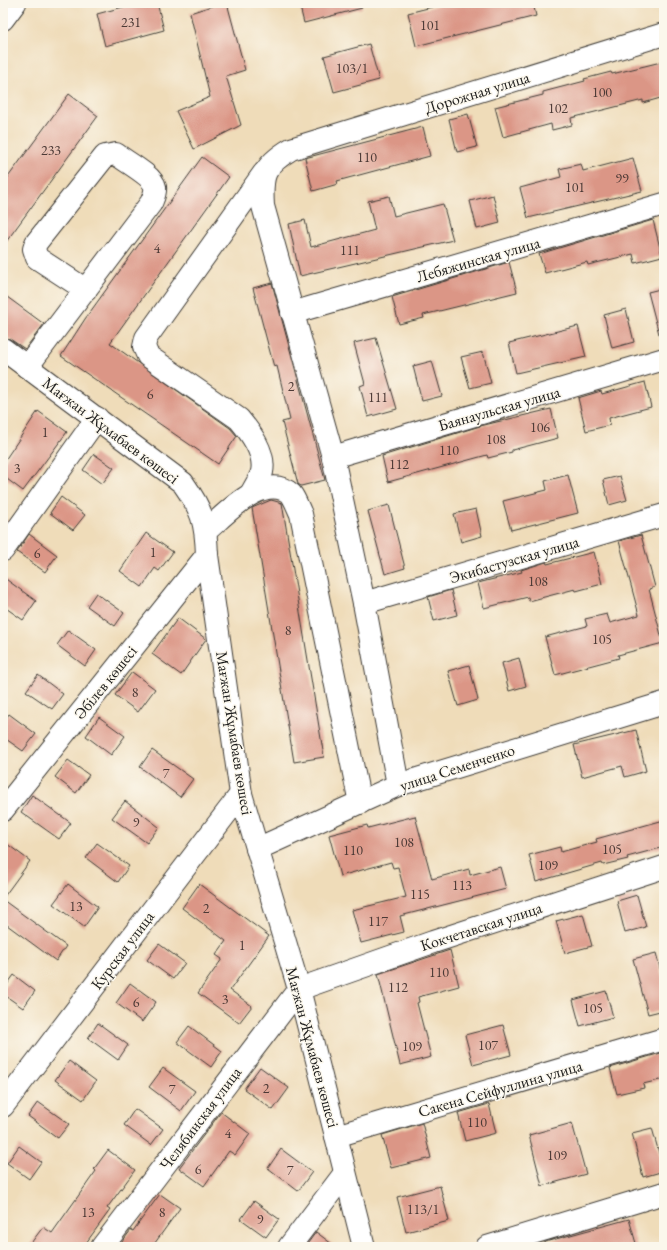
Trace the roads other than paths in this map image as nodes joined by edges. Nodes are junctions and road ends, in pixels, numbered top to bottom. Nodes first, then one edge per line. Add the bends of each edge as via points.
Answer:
1 (15, 3) edge
2 (3, 19) edge
3 (664, 34) edge
4 (266, 170) junction
5 (664, 204) edge
6 (86, 290) junction
7 (292, 313) junction
8 (3, 349) edge
9 (664, 359) edge
10 (27, 367) junction
11 (96, 418) junction
12 (333, 457) junction
13 (252, 492) junction
14 (664, 515) edge
15 (207, 530) junction
16 (3, 550) edge
17 (207, 555) junction
18 (364, 603) junction
19 (664, 703) edge
20 (398, 785) junction
21 (241, 794) junction
22 (360, 803) junction
23 (3, 810) edge
24 (258, 849) junction
25 (664, 867) edge
26 (299, 989) junction
27 (664, 1039) edge
28 (3, 1106) edge
29 (336, 1136) junction
30 (345, 1173) junction
31 (664, 1193) edge
32 (102, 1247) edge
33 (289, 1247) edge
34 (364, 1247) edge
35 (487, 1247) edge

1 - 2 street
3 - 4 street, Дорожная улица via 291,149 276,158
4 - 7 street via 262,184 262,206
4 - 13 street, Дорожная улица via 146,338 144,347 148,356 239,419 250,432 261,455 262,472
5 - 7 street, Лебяжинская улица
6 - 6 street via 151,203 155,194 152,180 116,154 105,156 36,243 34,249 37,258
6 - 10 street
7 - 12 street
8 - 10 street, Мағжан Жұмабаев көшесі
9 - 12 street, Баянаульская улица
10 - 11 street, Мағжан Жұмабаев көшесі
11 - 15 street, Мағжан Жұмабаев көшесі via 183,483 199,505
11 - 16 street
12 - 18 street
13 - 15 street
13 - 22 street via 282,488 292,496 301,514
14 - 18 street, Экибастузская улица
15 - 17 street, Мағжан Жұмабаев көшесі
17 - 21 street, Мағжан Жұмабаев көшесі
17 - 23 street, Әбілев көшесі
18 - 20 street
19 - 20 street, улица Семенченко
20 - 22 street, улица Семенченко
21 - 24 street, Мағжан Жұмабаев көшесі
21 - 28 street, Курская улица
22 - 24 street, улица Семенченко
24 - 26 street, Мағжан Жұмабаев көшесі
25 - 26 street, Кокчетавская улица via 440,939
26 - 29 street, Мағжан Жұмабаев көшесі
26 - 32 street, Челябинская улица
27 - 29 street, Сакена Сейфуллина улица
29 - 30 street, Мағжан Жұмабаев көшесі
30 - 33 street
30 - 34 street, Мағжан Жұмабаев көшесі
31 - 35 street

